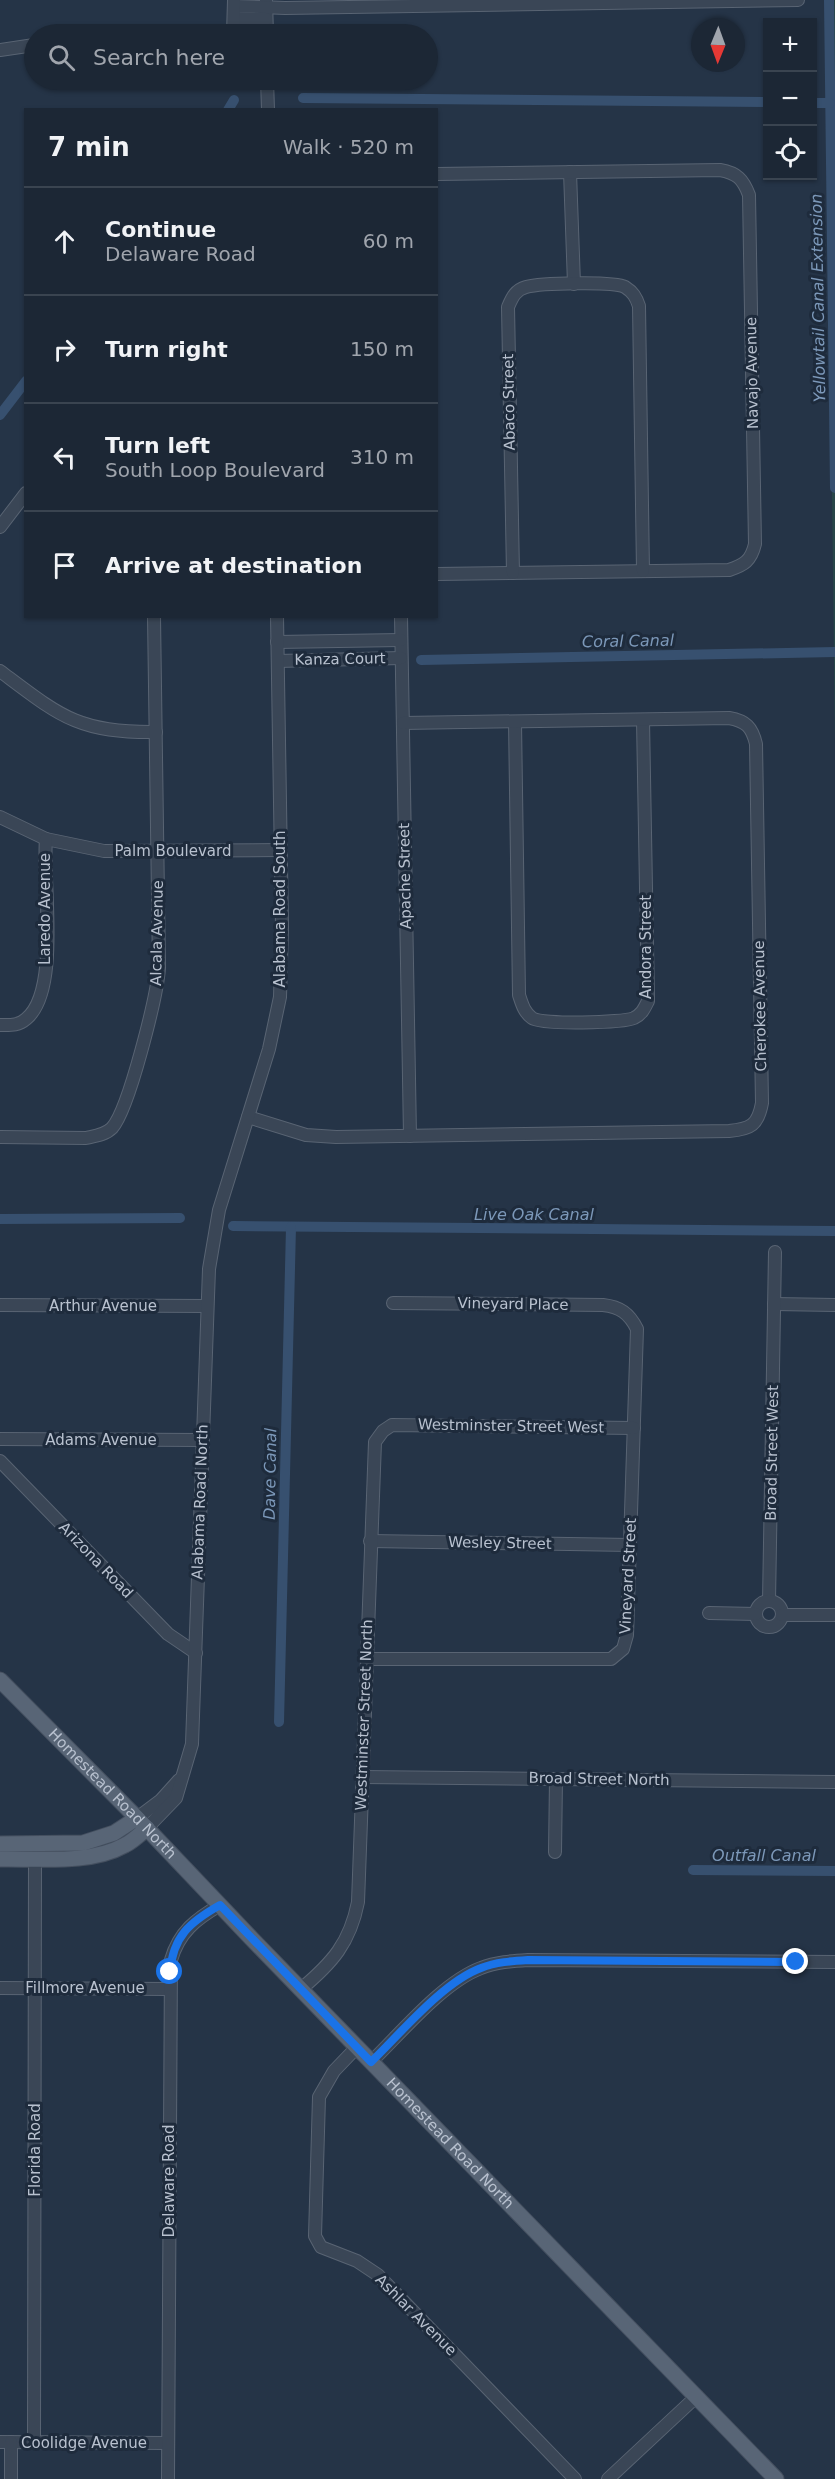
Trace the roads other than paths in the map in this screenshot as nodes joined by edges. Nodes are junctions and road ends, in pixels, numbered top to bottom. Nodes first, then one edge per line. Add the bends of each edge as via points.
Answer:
1 (748, 0) edge
2 (798, 0) edge
3 (266, 3) edge
4 (391, 3) edge
5 (235, 8) edge
6 (266, 19) junction
7 (234, 24) edge
8 (266, 24) edge
9 (24, 46) edge
10 (0, 50) edge
11 (267, 90) edge
12 (268, 108) edge
13 (570, 172) junction
14 (438, 174) edge
15 (574, 284) junction
16 (24, 496) edge
17 (0, 527) edge
18 (643, 571) junction
19 (513, 573) junction
20 (438, 574) edge
21 (154, 618) edge
22 (277, 618) edge
23 (401, 618) edge
24 (401, 640) junction
25 (278, 642) junction
26 (402, 658) junction
27 (278, 661) junction
28 (0, 671) edge
29 (643, 720) junction
30 (515, 722) junction
31 (403, 723) junction
32 (156, 732) junction
33 (0, 817) edge
34 (46, 839) junction
35 (281, 850) junction
36 (158, 851) junction
37 (0, 1025) edge
38 (248, 1117) junction
39 (410, 1136) junction
40 (0, 1137) edge
41 (215, 1228) joint
42 (775, 1252) dead end
43 (393, 1304) dead end
44 (774, 1304) junction
45 (0, 1305) edge
46 (835, 1305) edge
47 (207, 1306) junction
48 (630, 1315) joint
49 (389, 1427) joint
50 (634, 1428) junction
51 (0, 1439) edge
52 (202, 1440) junction
53 (0, 1461) edge
54 (370, 1541) junction
55 (630, 1545) junction
56 (769, 1601) junction
57 (709, 1613) dead end
58 (756, 1614) junction
59 (782, 1615) junction
60 (835, 1615) edge
61 (196, 1653) junction
62 (366, 1659) junction
63 (0, 1680) edge
64 (362, 1777) junction
65 (556, 1779) junction
66 (835, 1782) edge
67 (142, 1823) junction
68 (0, 1844) edge
69 (555, 1852) dead end
70 (0, 1858) edge
71 (35, 1858) junction
72 (220, 1905) junction
73 (835, 1962) edge
74 (0, 1988) edge
75 (35, 1988) junction
76 (170, 1989) junction
77 (301, 1989) junction
78 (357, 2047) junction
79 (371, 2062) junction
80 (697, 2396) junction
81 (5, 2442) edge
82 (34, 2442) junction
83 (168, 2443) junction
84 (11, 2479) edge
85 (168, 2479) edge
86 (574, 2479) edge
87 (608, 2479) edge
88 (776, 2479) edge

1 - 2 street
1 - 4 street
3 - 4 street via 285,8
3 - 5 street
3 - 6 street
5 - 6 street
5 - 7 street
6 - 8 street
9 - 10 street
11 - 12 street
13 - 14 street, Navajo Avenue
13 - 15 street
13 - 18 street, Navajo Avenue via 720,170 733,172 744,181 749,195 753,555 744,566 729,570
15 - 18 street, Abaco Street via 624,286 634,294 639,306
15 - 19 street, Abaco Street via 525,287 513,294 508,307
16 - 17 street
18 - 19 street, Navajo Avenue
19 - 20 street, Navajo Avenue
21 - 32 street, Alcala Avenue
22 - 25 street, Alabama Road South
23 - 24 street, Apache Street
24 - 25 street, Kanza Court
24 - 26 street, Apache Street
25 - 27 street, Alabama Road South
26 - 27 street, Kanza Court
26 - 31 street, Apache Street
27 - 35 street, Alabama Road South
28 - 32 street via 76,722 122,732
29 - 30 street, Cherokee Avenue
29 - 30 street, Andora Street via 648,1001 642,1013 632,1019 578,1022 534,1020 524,1010 519,995
29 - 39 street, Cherokee Avenue via 729,718 742,720 753,730 757,768 760,1117 742,1130 729,1131
30 - 31 street, Cherokee Avenue
31 - 39 street, Apache Street
32 - 36 street, Alcala Avenue
33 - 34 street, Palm Boulevard
34 - 36 street, Palm Boulevard via 104,851
34 - 37 street, Laredo Avenue via 47,951 43,987 25,1020 14,1026
35 - 36 street, Palm Boulevard
35 - 38 street, Alabama Road South via 280,997
36 - 40 street, Alcala Avenue via 158,982 118,1119 110,1130 93,1137
38 - 39 street, Cherokee Avenue via 322,1137
38 - 41 street, Alabama Road South
41 - 47 street, Alabama Road North
42 - 44 street, Broad Street West
43 - 48 street, Vineyard Place via 603,1305
44 - 46 street
44 - 56 street, Broad Street West
45 - 47 street, Arthur Avenue
47 - 52 street, Alabama Road North
48 - 50 street, Vineyard Street via 637,1329
49 - 50 street, Westminster Street West
49 - 54 street, Westminster Street North via 375,1442
50 - 55 street, Vineyard Street
51 - 52 street, Adams Avenue
52 - 61 street, Alabama Road North
53 - 61 street, Arizona Road via 168,1634
54 - 55 street, Wesley Street
54 - 62 street, Westminster Street North
55 - 62 street, Vineyard Street via 627,1635 623,1649 611,1659
56 - 58 street
56 - 59 street via 777,1604
57 - 58 street
58 - 59 street via 767,1626 779,1622
59 - 60 street
61 - 67 street, Alabama Road North via 192,1744 184,1775
62 - 64 street, Westminster Street North
63 - 67 main road, Homestead Road North
64 - 65 street, Broad Street North
64 - 77 street, Westminster Street North via 355,1917 340,1950
65 - 66 street, Broad Street North
65 - 69 street
67 - 68 main road via 83,1843
67 - 71 main road via 125,1845 110,1851 70,1858
67 - 72 main road, Homestead Road North
70 - 71 main road
71 - 75 street, Florida Road
72 - 76 street, Delaware Road via 200,1917 175,1945
72 - 77 main road, Homestead Road North
73 - 79 street via 528,1960 494,1964 458,1981
74 - 75 street, Fillmore Avenue
75 - 76 street, Fillmore Avenue
75 - 82 street, Florida Road
76 - 83 street, Delaware Road
77 - 78 main road, Homestead Road North
78 - 79 main road, Homestead Road North
78 - 86 street, Ashlar Avenue via 334,2071 319,2097 315,2236 321,2247 357,2261 378,2275
79 - 80 main road, Homestead Road North
80 - 87 street
80 - 88 main road, Homestead Road North
81 - 82 street, Coolidge Avenue
81 - 84 street
82 - 83 street, Coolidge Avenue
83 - 85 street, Delaware Road

